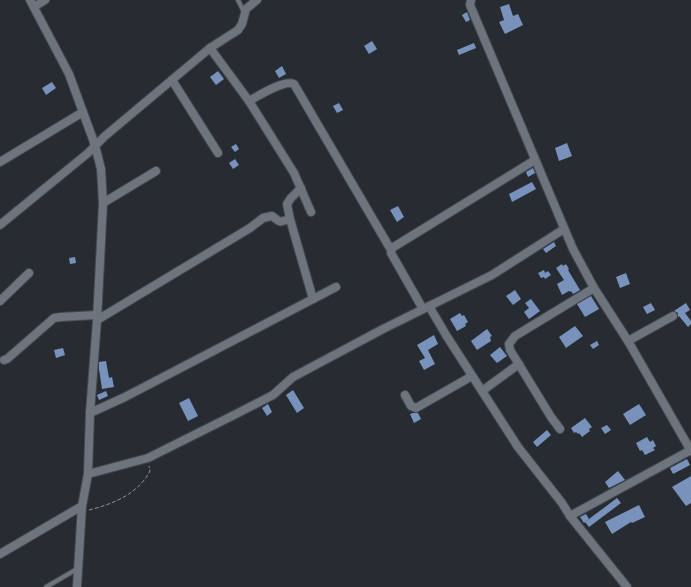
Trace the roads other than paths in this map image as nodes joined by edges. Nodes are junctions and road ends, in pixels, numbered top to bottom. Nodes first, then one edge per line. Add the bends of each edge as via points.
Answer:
1 (45, 0) edge
2 (238, 0) edge
3 (257, 0) edge
4 (471, 0) edge
5 (32, 4) edge
6 (244, 12) junction
7 (210, 48) junction
8 (172, 80) junction
9 (249, 101) junction
10 (83, 112) junction
11 (95, 145) junction
12 (218, 153) dead end
13 (535, 160) junction
14 (0, 162) edge
15 (156, 171) dead end
16 (301, 188) junction
17 (103, 203) junction
18 (312, 212) dead end
19 (290, 219) junction
20 (0, 225) edge
21 (564, 229) junction
22 (391, 250) junction
23 (29, 273) dead end
24 (336, 287) dead end
25 (594, 288) junction
26 (312, 299) junction
27 (0, 301) edge
28 (426, 308) junction
29 (673, 316) dead end
30 (97, 317) junction
31 (628, 342) junction
32 (4, 360) dead end
33 (519, 364) junction
34 (472, 376) junction
35 (482, 391) junction
36 (405, 395) dead end
37 (90, 413) junction
38 (560, 429) dead end
39 (691, 451) edge
40 (88, 474) junction
41 (82, 509) junction
42 (570, 516) junction
43 (0, 554) edge
44 (78, 569) junction
45 (46, 587) edge
46 (77, 587) edge
47 (627, 587) edge

1 - 5 street
2 - 6 lane
3 - 6 street
4 - 13 street via 470,5
5 - 10 street via 64,63
6 - 7 street via 238,30
7 - 8 street
7 - 9 street
8 - 11 street
8 - 12 street
9 - 16 street via 294,172
9 - 22 street via 282,85 294,84
10 - 11 street
10 - 14 street
11 - 17 street via 101,169
11 - 20 street
13 - 21 street
13 - 22 street
15 - 17 street
16 - 18 street
16 - 19 street via 288,204
17 - 30 street
19 - 26 street
19 - 30 street via 280,222 272,216 263,218
21 - 25 street
21 - 28 street via 492,276
22 - 28 street
23 - 27 street
24 - 26 street
25 - 31 street
25 - 33 street via 515,336 509,344
26 - 37 street
28 - 34 street
28 - 40 street via 294,377 273,395 148,458
29 - 31 street
30 - 32 street via 54,318
30 - 37 street
31 - 39 street
33 - 35 street
33 - 38 street
34 - 35 street
34 - 36 street via 416,408 411,406
35 - 42 street via 518,447
37 - 40 street
39 - 42 street
40 - 41 street
41 - 43 street
41 - 44 street
42 - 47 street
44 - 45 lane
44 - 46 street

